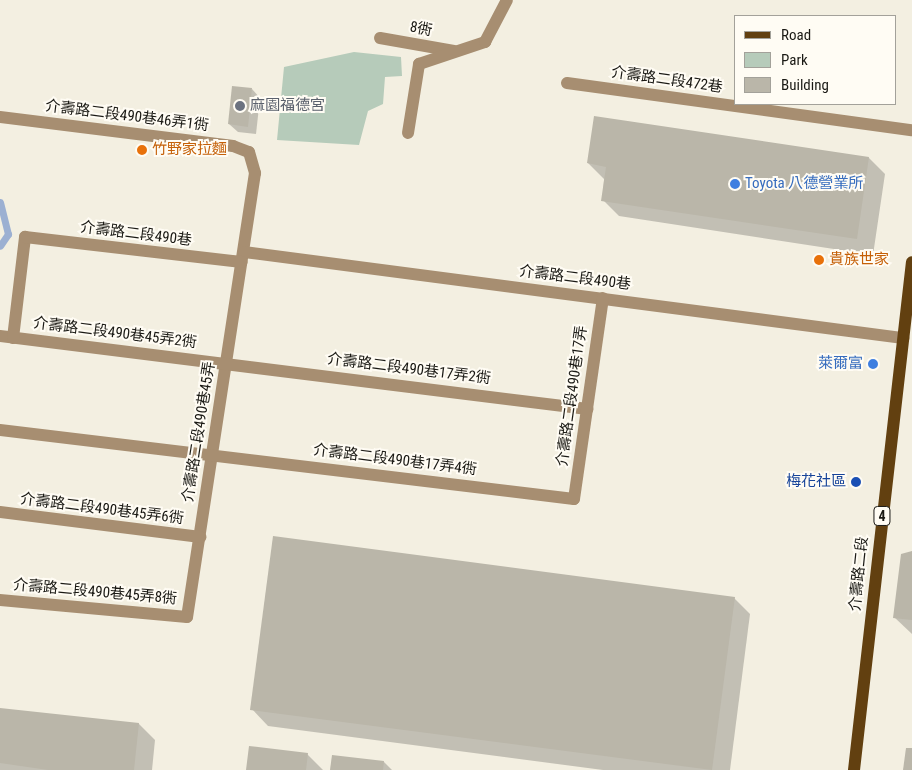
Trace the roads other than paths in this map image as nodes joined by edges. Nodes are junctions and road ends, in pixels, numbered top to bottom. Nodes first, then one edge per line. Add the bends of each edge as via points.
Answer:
1 (507, 0) edge
2 (380, 38) dead end
3 (456, 52) junction
4 (566, 83) dead end
5 (0, 117) edge
6 (912, 130) edge
7 (408, 133) dead end
8 (248, 152) joint
9 (243, 257) junction
10 (912, 262) edge
11 (603, 298) junction
12 (909, 314) edge
13 (6, 337) edge
14 (903, 338) junction
15 (226, 362) junction
16 (587, 409) junction
17 (0, 430) edge
18 (212, 453) junction
19 (574, 499) joint
20 (0, 512) edge
21 (200, 537) junction
22 (0, 600) edge
23 (187, 617) joint
24 (854, 770) edge

1 - 3 street via 485,42
2 - 3 street, 8衖
3 - 7 street via 419,64
4 - 6 street, 介壽路二段472巷
5 - 8 street, 介壽路二段490巷46弄1衖 via 233,146
8 - 9 street, 介壽路二段490巷45弄 via 255,173
9 - 11 street, 介壽路二段490巷
9 - 13 street, 介壽路二段490巷 via 25,237
9 - 15 street, 介壽路二段490巷45弄
10 - 12 main road, 介壽路二段 / 4
11 - 14 street, 介壽路二段490巷
11 - 16 street, 介壽路二段490巷17弄
12 - 14 main road, 介壽路二段 / 4
13 - 15 street, 介壽路二段490巷45弄2衖
14 - 24 main road, 介壽路二段 / 4
15 - 16 street, 介壽路二段490巷17弄2衖
15 - 18 street, 介壽路二段490巷45弄
16 - 19 street, 介壽路二段490巷17弄
17 - 18 street, 介壽路二段490巷17弄4衖
18 - 19 street, 介壽路二段490巷17弄4衖
18 - 21 street, 介壽路二段490巷45弄
20 - 21 street, 介壽路二段490巷45弄6衖
21 - 23 street, 介壽路二段490巷45弄
22 - 23 street, 介壽路二段490巷45弄8衖

